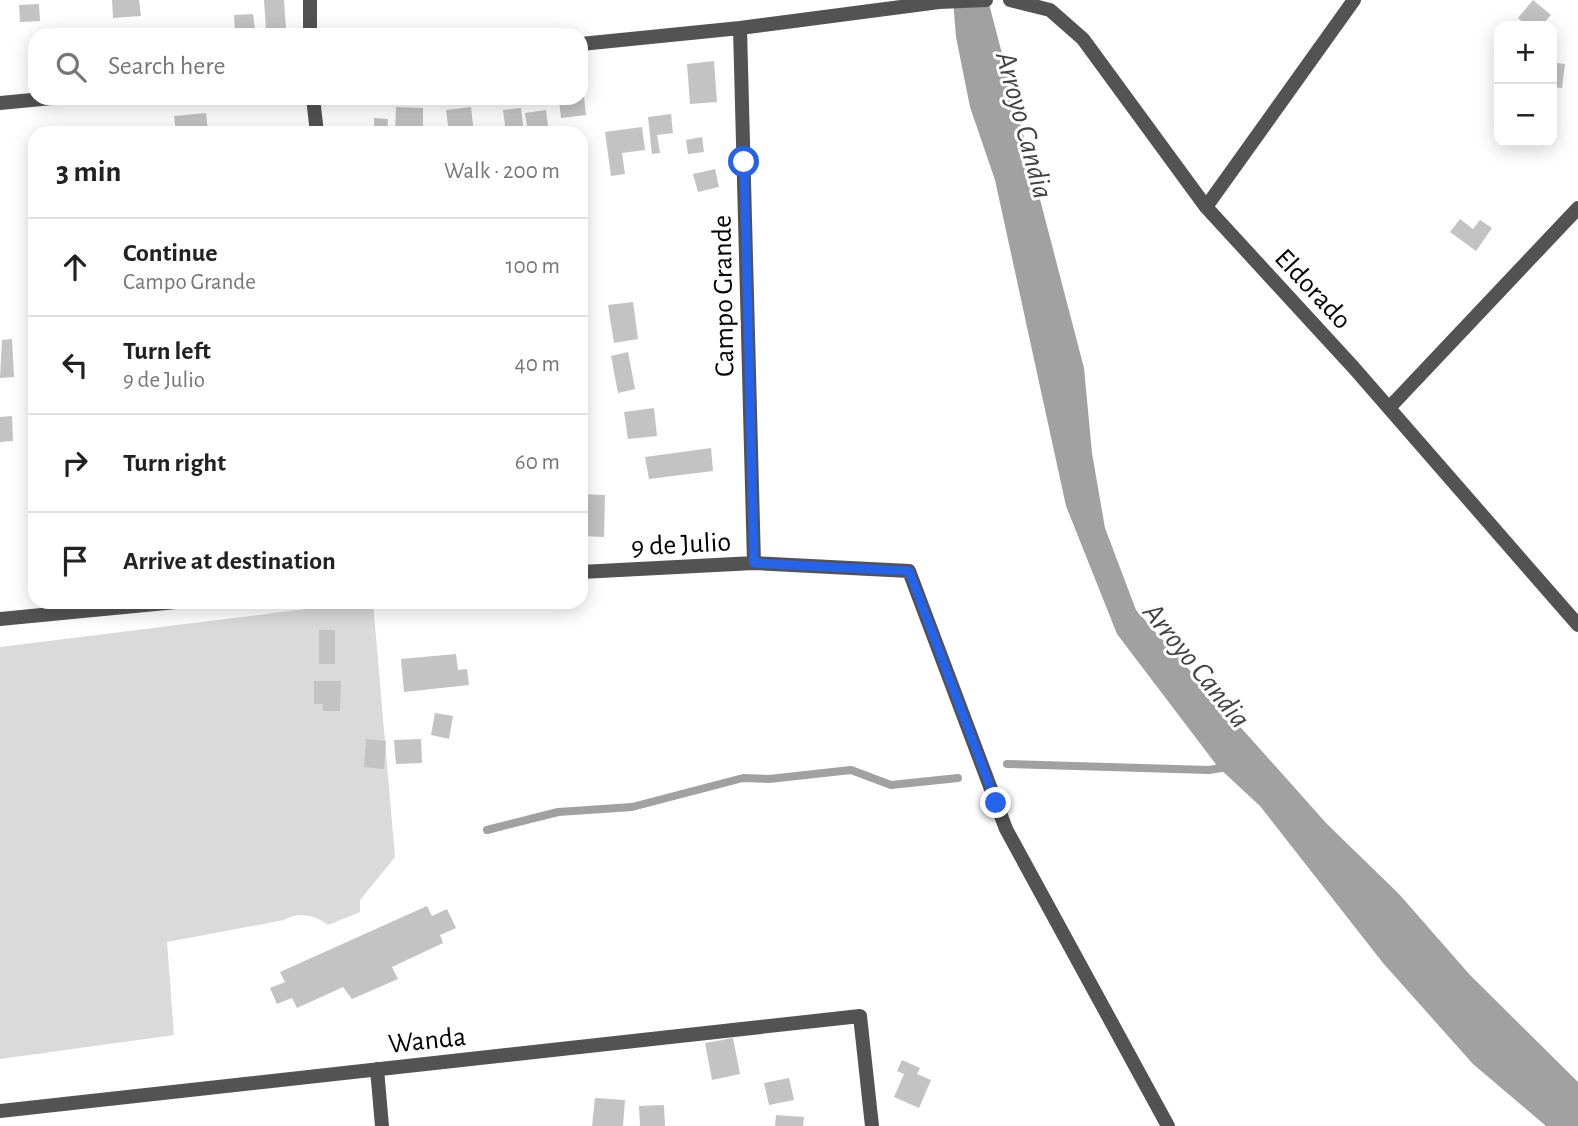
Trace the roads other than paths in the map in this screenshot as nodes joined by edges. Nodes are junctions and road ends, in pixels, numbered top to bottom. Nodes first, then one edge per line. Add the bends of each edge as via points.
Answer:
1 (310, 0) edge
2 (986, 0) edge
3 (1010, 0) edge
4 (1354, 0) edge
5 (939, 2) edge
6 (310, 28) edge
7 (740, 28) junction
8 (588, 43) edge
9 (28, 100) edge
10 (0, 103) edge
11 (314, 105) edge
12 (316, 126) edge
13 (1206, 207) junction
14 (1578, 208) edge
15 (1389, 408) junction
16 (754, 563) junction
17 (588, 572) edge
18 (104, 609) edge
19 (0, 619) edge
20 (1578, 625) edge
21 (377, 1069) junction
22 (0, 1111) edge
23 (382, 1126) edge
24 (872, 1126) edge
25 (1168, 1126) edge

1 - 6 street
2 - 5 street
3 - 13 street, Eldorado via 1050,10 1083,39
4 - 13 street
5 - 7 street
7 - 8 street
7 - 16 street, Campo Grande
9 - 10 street
11 - 12 street
13 - 15 street, Eldorado
14 - 15 street
15 - 20 street, Eldorado
16 - 17 street, 9 de Julio
16 - 25 street, 9 de Julio via 909,571 1006,829
18 - 19 street
21 - 22 street, Wanda
21 - 23 street
21 - 24 street, Wanda via 860,1016

